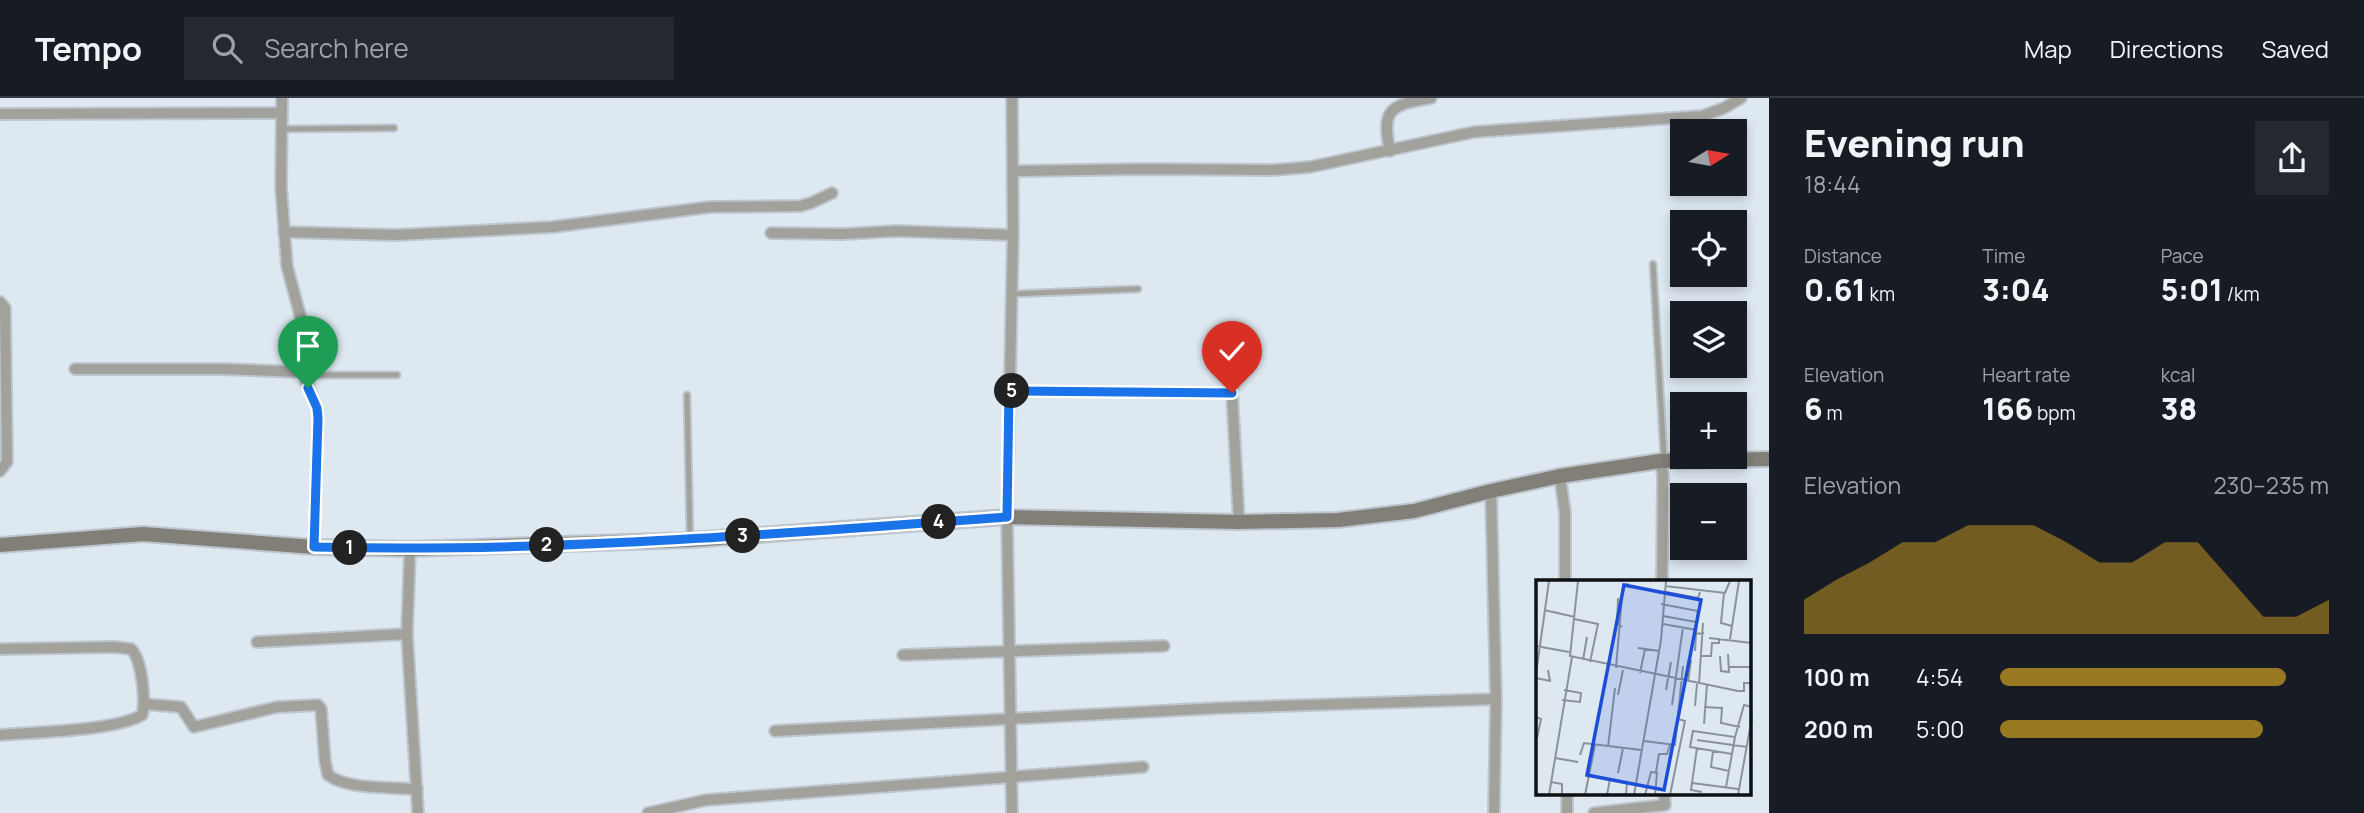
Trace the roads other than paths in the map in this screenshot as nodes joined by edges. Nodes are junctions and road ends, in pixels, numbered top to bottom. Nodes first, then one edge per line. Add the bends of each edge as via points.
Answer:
1 (282, 98) edge
2 (1012, 98) edge
3 (1431, 98) edge
4 (1741, 98) edge
5 (282, 113) junction
6 (0, 114) edge
7 (394, 128) dead end
8 (282, 129) junction
9 (1390, 151) junction
10 (1013, 171) junction
11 (832, 192) dead end
12 (284, 232) junction
13 (771, 233) dead end
14 (1013, 235) junction
15 (1653, 264) dead end
16 (1138, 289) dead end
17 (1012, 294) junction
18 (0, 302) edge
19 (1232, 333) dead end
20 (75, 369) dead end
21 (305, 374) junction
22 (397, 374) dead end
23 (1009, 391) junction
24 (1232, 393) junction
25 (687, 395) dead end
26 (1769, 459) edge
27 (1662, 460) junction
28 (0, 471) edge
29 (1560, 476) junction
30 (1491, 491) junction
31 (1007, 517) junction
32 (1239, 522) junction
33 (690, 540) junction
34 (0, 545) edge
35 (314, 547) junction
36 (410, 549) junction
37 (1565, 580) edge
38 (1662, 580) edge
39 (407, 634) junction
40 (257, 642) dead end
41 (1164, 646) dead end
42 (0, 649) edge
43 (1009, 652) junction
44 (903, 655) dead end
45 (1496, 699) junction
46 (144, 704) junction
47 (1010, 717) junction
48 (775, 730) dead end
49 (0, 735) edge
50 (1143, 767) dead end
51 (1012, 777) junction
52 (416, 789) junction
53 (1664, 796) edge
54 (664, 811) edge
55 (418, 813) edge
56 (648, 813) edge
57 (1012, 813) edge
58 (1494, 813) edge
59 (1594, 813) edge

1 - 5 street
2 - 10 street
3 - 9 street via 1400,106 1389,114 1385,124
4 - 9 street via 1703,116 1474,132
5 - 6 street
5 - 8 street
7 - 8 lane
8 - 12 street
9 - 10 street via 1273,170
10 - 14 street
11 - 12 street via 800,206 710,207 552,228 396,234
12 - 21 street via 288,276 303,326
13 - 14 street
14 - 17 street
15 - 27 lane
16 - 17 lane
17 - 23 street
18 - 28 street via 5,308 7,463
19 - 24 street
20 - 21 street
21 - 22 lane
21 - 35 street via 318,418
23 - 24 street
23 - 31 street
24 - 32 street
25 - 33 lane
26 - 27 main road
27 - 29 main road
27 - 38 street
29 - 30 main road
29 - 37 street
30 - 32 main road via 1414,511 1338,520
30 - 45 street
31 - 32 main road
31 - 33 main road
31 - 43 street
33 - 36 main road
34 - 35 main road via 143,534
35 - 36 main road
36 - 39 street
39 - 40 street
39 - 52 street
41 - 43 street
42 - 46 street via 131,649 138,659
43 - 44 street
43 - 47 street
45 - 47 street
45 - 58 street
46 - 49 street via 142,715 129,720
46 - 52 street via 181,707 194,727 277,707 318,705 328,775 359,785
47 - 48 street
47 - 51 street
50 - 51 street
51 - 54 street via 706,800
51 - 57 street
52 - 55 street
53 - 59 street via 1665,805
54 - 56 street

